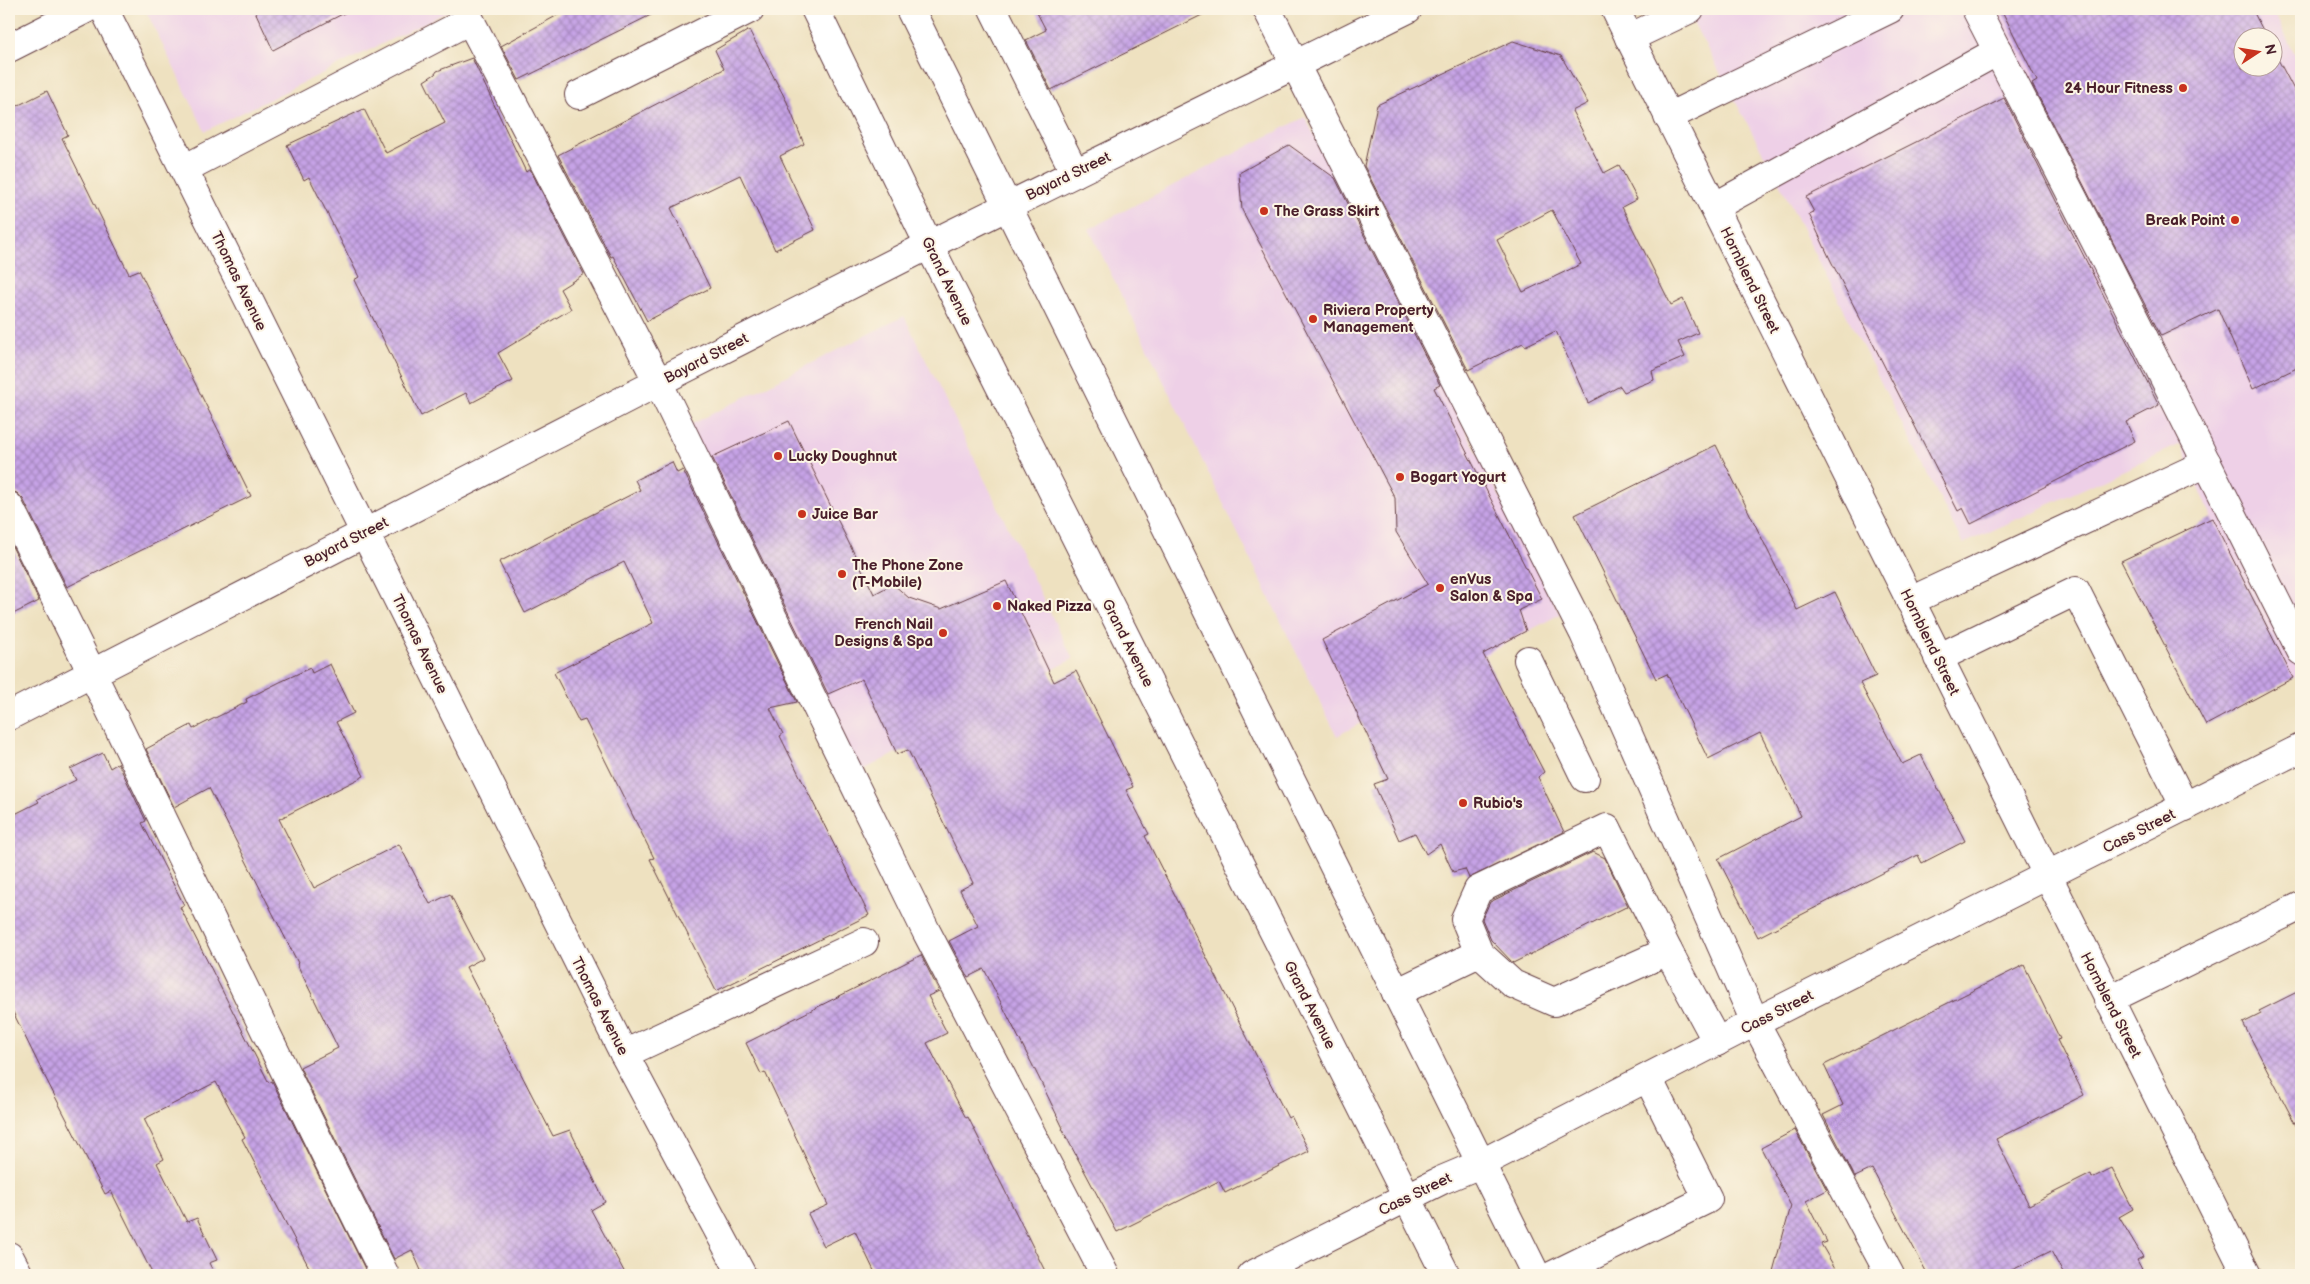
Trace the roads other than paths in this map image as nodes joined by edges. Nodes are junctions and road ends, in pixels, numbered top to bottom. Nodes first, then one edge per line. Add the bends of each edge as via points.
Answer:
1 (86, 9) edge
2 (104, 9) edge
3 (750, 9) edge
4 (814, 9) edge
5 (910, 9) edge
6 (993, 9) edge
7 (1267, 9) edge
8 (1408, 9) edge
9 (1615, 9) edge
10 (1690, 9) edge
11 (1890, 9) edge
12 (1976, 9) edge
13 (1629, 38) junction
14 (9, 48) edge
15 (1998, 51) junction
16 (1296, 65) junction
17 (579, 95) dead end
18 (1668, 117) junction
19 (184, 169) junction
20 (1075, 173) junction
21 (1007, 206) junction
22 (1714, 207) junction
23 (929, 245) junction
24 (658, 382) junction
25 (2207, 463) junction
26 (9, 506) edge
27 (364, 532) junction
28 (1910, 601) junction
29 (2301, 651) edge
30 (1938, 658) junction
31 (1528, 660) dead end
32 (93, 674) junction
33 (9, 716) edge
34 (2301, 748) edge
35 (1584, 778) dead end
36 (2185, 807) junction
37 (2047, 877) junction
38 (2301, 906) edge
39 (864, 942) dead end
40 (1668, 951) junction
41 (1479, 953) junction
42 (1396, 993) junction
43 (2108, 1000) junction
44 (1755, 1022) junction
45 (1717, 1042) junction
46 (624, 1054) junction
47 (1648, 1078) junction
48 (1480, 1164) junction
49 (1407, 1198) junction
50 (9, 1256) edge
51 (19, 1275) edge
52 (385, 1275) edge
53 (742, 1275) edge
54 (1104, 1275) edge
55 (1252, 1275) edge
56 (1446, 1275) edge
57 (1536, 1275) edge
58 (1553, 1275) edge
59 (1890, 1275) edge
60 (2247, 1275) edge

1 - 14 street
2 - 19 street, Thomas Avenue
3 - 17 street
4 - 23 street, Grand Avenue
5 - 21 street
6 - 20 street
7 - 16 street
8 - 16 street, Bayard Street
9 - 13 street, Hornblend Street
10 - 13 street
11 - 18 street
12 - 15 street
13 - 18 street, Hornblend Street
15 - 22 street
15 - 25 street
16 - 20 street, Bayard Street
16 - 44 street via 1584,634
18 - 22 street, Hornblend Street
19 - 24 street via 470,20
19 - 27 street, Thomas Avenue
20 - 21 street, Bayard Street
21 - 23 street, Bayard Street
21 - 42 street
22 - 28 street, Hornblend Street
23 - 24 street, Bayard Street
23 - 49 street, Grand Avenue
24 - 27 street, Bayard Street
24 - 54 street via 926,931
25 - 28 street
25 - 29 street
26 - 32 street
27 - 32 street, Bayard Street
27 - 46 street, Thomas Avenue
28 - 30 street, Hornblend Street
30 - 36 street via 2076,591
30 - 37 street, Hornblend Street
31 - 35 street
32 - 33 street, Bayard Street
32 - 52 street
34 - 36 street, Cass Street
36 - 37 street, Cass Street
37 - 43 street, Hornblend Street
37 - 44 street, Cass Street
38 - 43 street
39 - 46 street
40 - 41 street via 1554,1002 1513,984
40 - 41 street via 1607,828 1478,890 1466,919
40 - 45 street
41 - 42 street
42 - 48 street
43 - 60 street, Hornblend Street
44 - 45 street, Cass Street
44 - 59 street
45 - 47 street, Cass Street
46 - 53 street, Thomas Avenue
47 - 48 street, Cass Street
47 - 58 street via 1708,1199
48 - 49 street, Cass Street
48 - 57 street
49 - 55 street, Cass Street
49 - 56 street, Grand Avenue
50 - 51 street

